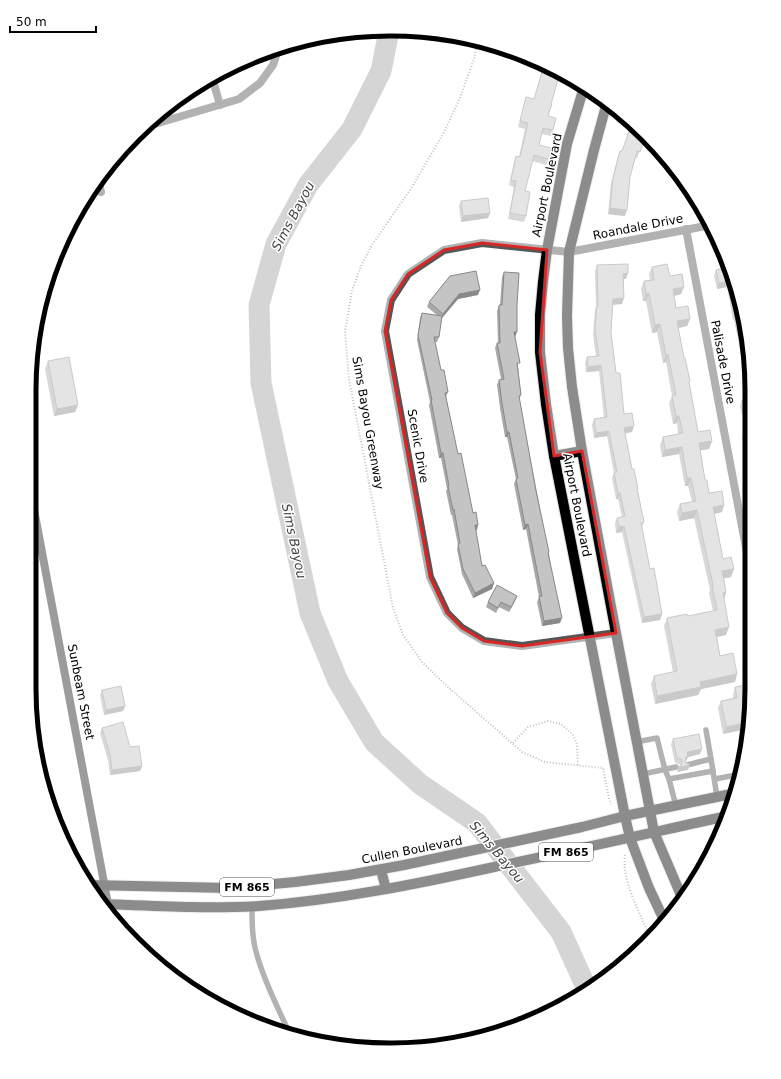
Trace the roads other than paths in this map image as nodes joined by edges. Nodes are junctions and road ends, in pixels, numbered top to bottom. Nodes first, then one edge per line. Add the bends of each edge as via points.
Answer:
1 (276, 55) edge
2 (214, 83) edge
3 (582, 93) edge
4 (220, 105) junction
5 (605, 108) edge
6 (158, 123) edge
7 (704, 226) edge
8 (686, 229) junction
9 (547, 250) junction
10 (569, 252) junction
11 (582, 451) junction
12 (554, 456) junction
13 (36, 520) edge
14 (745, 542) edge
15 (616, 633) junction
16 (589, 636) junction
17 (706, 730) dead end
18 (636, 742) junction
19 (711, 759) junction
20 (687, 765) edge
21 (676, 767) dead end
22 (665, 770) junction
23 (713, 771) junction
24 (642, 774) junction
25 (734, 776) edge
26 (669, 780) junction
27 (714, 780) junction
28 (728, 795) edge
29 (718, 797) junction
30 (676, 806) junction
31 (650, 811) junction
32 (625, 816) junction
33 (720, 817) edge
34 (654, 832) junction
35 (630, 838) junction
36 (381, 870) junction
37 (96, 885) edge
38 (105, 885) junction
39 (386, 889) junction
40 (680, 893) edge
41 (106, 899) edge
42 (109, 904) edge
43 (252, 906) junction
44 (662, 916) edge
45 (287, 1027) edge

1 - 4 street via 273,65 260,83 240,99
2 - 4 street
3 - 9 main road, Airport Boulevard via 567,144
4 - 6 street
5 - 10 main road, Airport Boulevard
7 - 8 street, Roandale Drive
8 - 10 street, Roandale Drive
8 - 14 street, Palisade Drive
9 - 10 street, Scenic Drive
9 - 12 main road, Airport Boulevard via 542,282 540,352
9 - 16 street, Scenic Drive via 482,242 444,250 408,274 391,300 385,331 430,577 447,613 462,628 484,641 522,646
10 - 11 main road, Airport Boulevard via 568,348
11 - 12 main road
11 - 15 main road, Airport Boulevard
12 - 16 main road, Airport Boulevard
13 - 38 street, Sunbeam Street
15 - 16 street, Scenic Drive
15 - 18 main road, Airport Boulevard
16 - 32 main road, Airport Boulevard
17 - 19 lane
18 - 22 lane via 657,738
18 - 24 main road, Airport Boulevard
19 - 20 lane
19 - 23 lane
21 - 22 lane
22 - 24 lane
22 - 26 lane
23 - 26 lane
23 - 27 lane
24 - 31 main road, Airport Boulevard
25 - 27 lane
26 - 30 lane
27 - 29 lane
28 - 29 main road, Cullen Boulevard / FM 865
29 - 30 main road, Cullen Boulevard / FM 865
30 - 31 main road, Cullen Boulevard / FM 865
31 - 32 main road, Cullen Boulevard / FM 865
31 - 34 main road, Airport Boulevard
32 - 35 main road, Airport Boulevard
32 - 36 main road, Cullen Boulevard / FM 865
33 - 34 main road, FM 865
34 - 35 main road, FM 865
34 - 40 main road, Airport Boulevard
35 - 39 main road, FM 865
35 - 44 main road, Airport Boulevard
36 - 38 main road, Cullen Boulevard / FM 865 via 349,876 229,888
36 - 39 main road
37 - 38 main road, Cullen Boulevard / FM 865
38 - 41 street, Sunbeam Street
39 - 43 main road, FM 865
42 - 43 main road, FM 865
43 - 45 lane via 256,954

